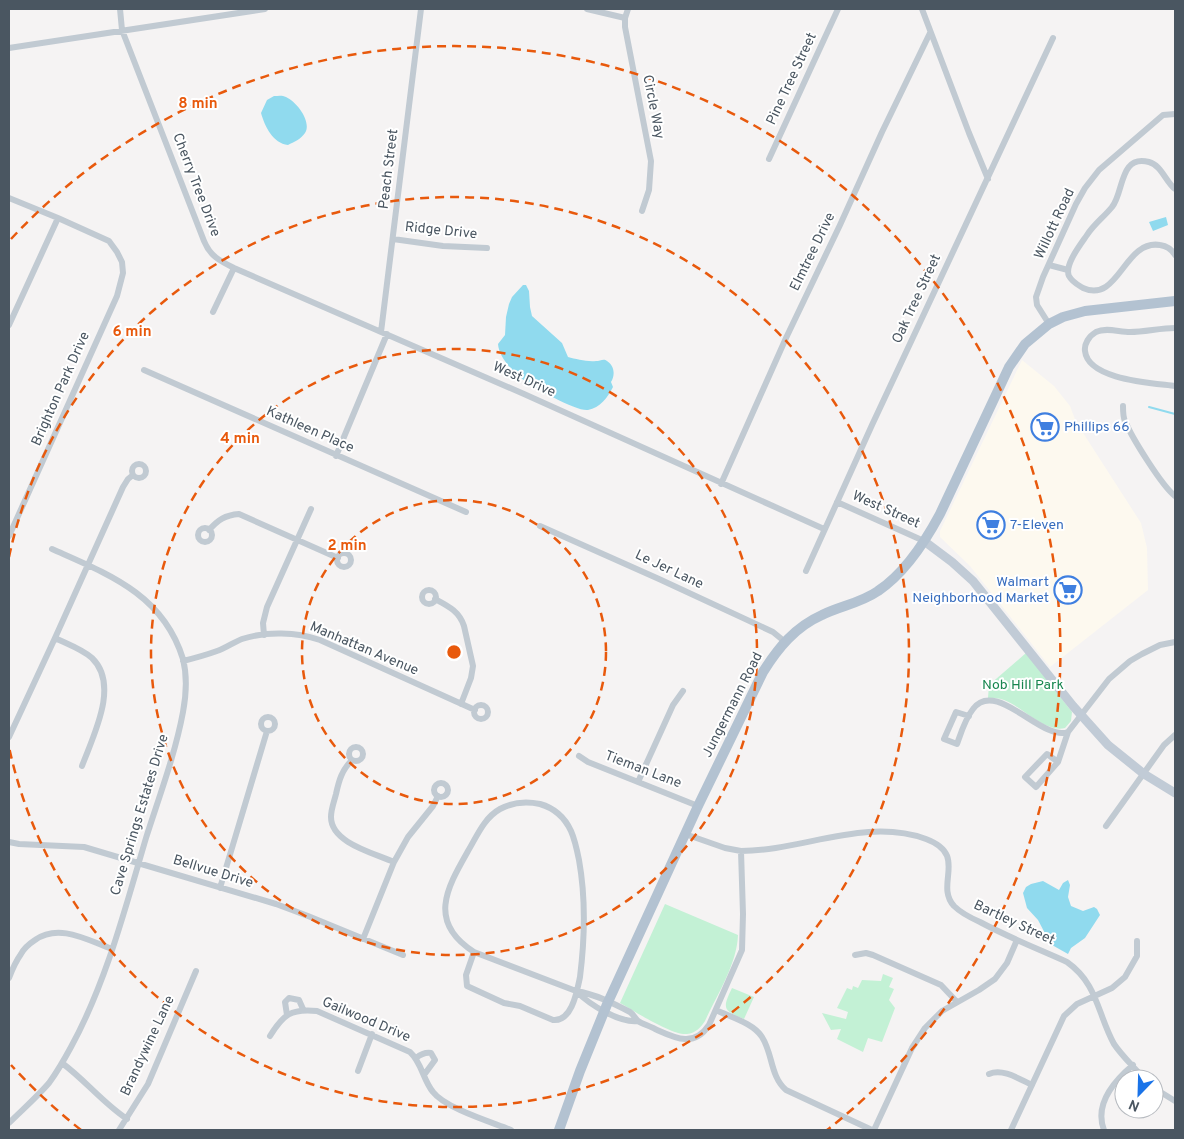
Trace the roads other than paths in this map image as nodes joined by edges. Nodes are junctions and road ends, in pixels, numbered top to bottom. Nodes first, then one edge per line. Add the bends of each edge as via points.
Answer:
1 (120, 9) edge
2 (265, 9) edge
3 (421, 9) edge
4 (587, 9) edge
5 (628, 9) edge
6 (838, 9) edge
7 (922, 9) edge
8 (625, 18) junction
9 (122, 30) junction
10 (930, 33) junction
11 (1053, 38) dead end
12 (9, 48) edge
13 (1175, 114) edge
14 (769, 159) dead end
15 (988, 179) junction
16 (1175, 188) edge
17 (9, 198) edge
18 (642, 211) dead end
19 (58, 218) junction
20 (393, 238) junction
21 (487, 248) dead end
22 (1175, 255) edge
23 (213, 256) joint
24 (1049, 265) junction
25 (234, 268) junction
26 (1068, 270) junction
27 (1175, 301) edge
28 (214, 312) dead end
29 (1049, 324) junction
30 (9, 325) edge
31 (1175, 328) edge
32 (384, 333) junction
33 (144, 370) dead end
34 (1175, 386) edge
35 (1123, 406) dead end
36 (336, 456) junction
37 (133, 475) dead end
38 (721, 484) junction
39 (1175, 496) edge
40 (837, 502) junction
41 (311, 509) dead end
42 (466, 512) dead end
43 (540, 526) dead end
44 (824, 529) junction
45 (209, 530) dead end
46 (9, 536) edge
47 (298, 539) junction
48 (924, 541) junction
49 (52, 549) dead end
50 (338, 558) dead end
51 (87, 565) junction
52 (806, 571) dead end
53 (435, 599) dead end
54 (264, 636) junction
55 (55, 638) junction
56 (784, 641) junction
57 (1175, 642) edge
58 (183, 661) junction
59 (683, 691) dead end
60 (461, 704) junction
61 (475, 710) dead end
62 (1081, 715) junction
63 (969, 716) junction
64 (267, 731) dead end
65 (1068, 732) junction
66 (1175, 734) edge
67 (9, 737) edge
68 (579, 756) dead end
69 (352, 760) dead end
70 (1058, 762) junction
71 (82, 766) dead end
72 (1144, 774) junction
73 (638, 782) junction
74 (1175, 793) edge
75 (438, 796) dead end
76 (698, 806) junction
77 (1106, 826) dead end
78 (685, 834) junction
79 (9, 842) edge
80 (741, 851) junction
81 (394, 862) junction
82 (138, 864) junction
83 (220, 888) junction
84 (363, 939) junction
85 (1017, 940) junction
86 (1137, 941) dead end
87 (112, 950) junction
88 (474, 952) junction
89 (403, 955) dead end
90 (855, 955) dead end
91 (196, 971) dead end
92 (9, 978) edge
93 (576, 991) junction
94 (1094, 995) junction
95 (958, 1002) junction
96 (606, 1006) junction
97 (303, 1009) junction
98 (716, 1010) junction
99 (287, 1015) junction
100 (638, 1021) junction
101 (372, 1034) junction
102 (270, 1036) dead end
103 (416, 1058) junction
104 (62, 1064) junction
105 (1133, 1065) junction
106 (1136, 1069) edge
107 (358, 1071) dead end
108 (989, 1074) dead end
109 (424, 1075) junction
110 (1032, 1085) junction
111 (1164, 1094) edge
112 (1175, 1101) edge
113 (127, 1119) junction
114 (9, 1123) edge
115 (119, 1130) edge
116 (510, 1130) edge
117 (559, 1130) edge
118 (873, 1130) edge
119 (1011, 1130) edge
120 (1104, 1130) edge

1 - 9 street, Cherry Tree Drive
2 - 9 street
3 - 20 street, Peach Street
4 - 8 street
5 - 8 street, Circle Way
6 - 14 street, Pine Tree Street
7 - 10 street
8 - 18 street, Circle Way via 650,156 650,182
9 - 12 street
9 - 23 street, Cherry Tree Drive via 204,241
10 - 15 street
10 - 38 street, Elmtree Drive
11 - 15 street, Oak Tree Street
13 - 24 street, Willott Road via 1163,115 1099,170 1076,204
15 - 40 street, Oak Tree Street
16 - 26 street via 1150,162 1134,163 1128,167 1116,201 1089,232
17 - 19 street, Brighton Park Drive
19 - 30 street
19 - 46 street, Brighton Park Drive via 109,241 122,262 123,273 117,296
20 - 21 street, Ridge Drive via 443,246
20 - 32 street, Peach Street
22 - 26 street via 1167,247 1158,245 1139,250 1115,279 1099,290 1089,290 1073,282
23 - 25 street, West Drive
24 - 26 street
24 - 29 street, Willott Road via 1036,296
25 - 28 street
25 - 32 street, West Drive
27 - 29 main road, Jungermann Road via 1085,311
29 - 48 main road, Jungermann Road via 1025,344 1009,367 940,514
31 - 34 street via 1096,332 1088,339 1085,349 1087,360 1106,374
32 - 36 street, Peach Street
32 - 38 street, West Drive
33 - 36 street, Kathleen Place
35 - 39 street via 1128,427 1165,486
36 - 42 street, Kathleen Place
37 - 51 street via 122,487
38 - 44 street, West Drive
40 - 44 street, Oak Tree Street
40 - 48 street, West Street
41 - 47 street
43 - 56 street, Le Jer Lane via 773,632
44 - 52 street, Oak Tree Street
45 - 47 street via 225,516 239,514
47 - 50 street
47 - 54 street via 267,607
48 - 56 main road, Jungermann Road via 896,577 878,591 822,614
48 - 62 street via 973,581
49 - 51 street, Cave Springs Estates Drive
51 - 55 street
51 - 58 street, Cave Springs Estates Drive via 122,582 149,603 170,631
53 - 60 street via 455,610 464,626 472,670
54 - 58 street, Manhattan Avenue via 242,640
54 - 60 street, Manhattan Avenue via 295,634 310,637
55 - 67 street
55 - 71 street via 87,654 98,665 104,679 104,701
56 - 76 main road, Jungermann Road via 763,672
57 - 62 street via 1130,661 1110,679
58 - 82 street, Cave Springs Estates Drive via 185,701 182,720
59 - 73 street via 673,705
60 - 61 street, Manhattan Avenue
62 - 65 street
62 - 72 street via 1108,745
63 - 63 street via 956,744 944,739 956,712
63 - 65 street via 982,702 994,701 1010,707 1039,726
64 - 83 street
65 - 70 street
66 - 72 street
68 - 73 street, Tieman Lane
69 - 81 street via 341,774 332,809 335,832 347,842
70 - 70 street via 1036,787 1025,777 1047,754
72 - 74 street
72 - 77 street
73 - 76 street, Tieman Lane
75 - 81 street
76 - 78 main road, Jungermann Road
78 - 80 street, Bartley Street
78 - 96 main road, Jungermann Road
79 - 82 street, Bellvue Drive via 84,847
80 - 85 street, Bartley Street via 859,833 896,834 926,840 940,847 947,856 950,870 947,895 954,907
80 - 98 street via 742,950
81 - 84 street
82 - 83 street, Bellvue Drive
82 - 87 street, Cave Springs Estates Drive
83 - 84 street, Bellvue Drive via 284,907
84 - 89 street, Bellvue Drive
85 - 94 street, Bartley Street via 1067,962 1083,975
85 - 95 street via 995,979
86 - 94 street via 1137,956 1125,977 1112,988
87 - 92 street via 80,936 54,932 40,936 22,952
87 - 104 street, Cave Springs Estates Drive
88 - 93 street
88 - 93 street via 466,975 467,986 504,1003 558,1021 568,1012
88 - 93 street via 454,934 446,914 451,881 482,826 492,815 523,802 543,805 560,816 571,830 580,867 585,925
90 - 95 street via 873,955 941,985
91 - 113 street, Brandywine Lane via 148,1084
93 - 96 street via 588,993
94 - 105 street, Bartley Street via 1113,1041
94 - 110 street via 1064,1016
95 - 118 street via 937,1016 918,1037
96 - 100 street via 632,1014
96 - 100 street via 628,1022
96 - 117 main road, Jungermann Road
97 - 99 street, Gailwood Drive
97 - 99 street, Gailwood Drive via 299,1000 289,998 285,1002
97 - 101 street, Gailwood Drive via 317,1011
98 - 100 street via 706,1030 690,1039 675,1038
98 - 118 street via 759,1033 775,1076 786,1090
99 - 102 street, Gailwood Drive
101 - 103 street, Gailwood Drive
101 - 107 street
103 - 109 street, Gailwood Drive
103 - 109 street, Gailwood Drive via 428,1052 435,1060
104 - 113 street
104 - 114 street, Cave Springs Estates Drive via 48,1084
105 - 106 street, Bartley Street
105 - 120 street via 1108,1092 1100,1119
108 - 110 street via 1003,1072
109 - 116 street, Gailwood Drive via 435,1095 447,1103
110 - 119 street
111 - 112 street
113 - 115 street, Brandywine Lane

